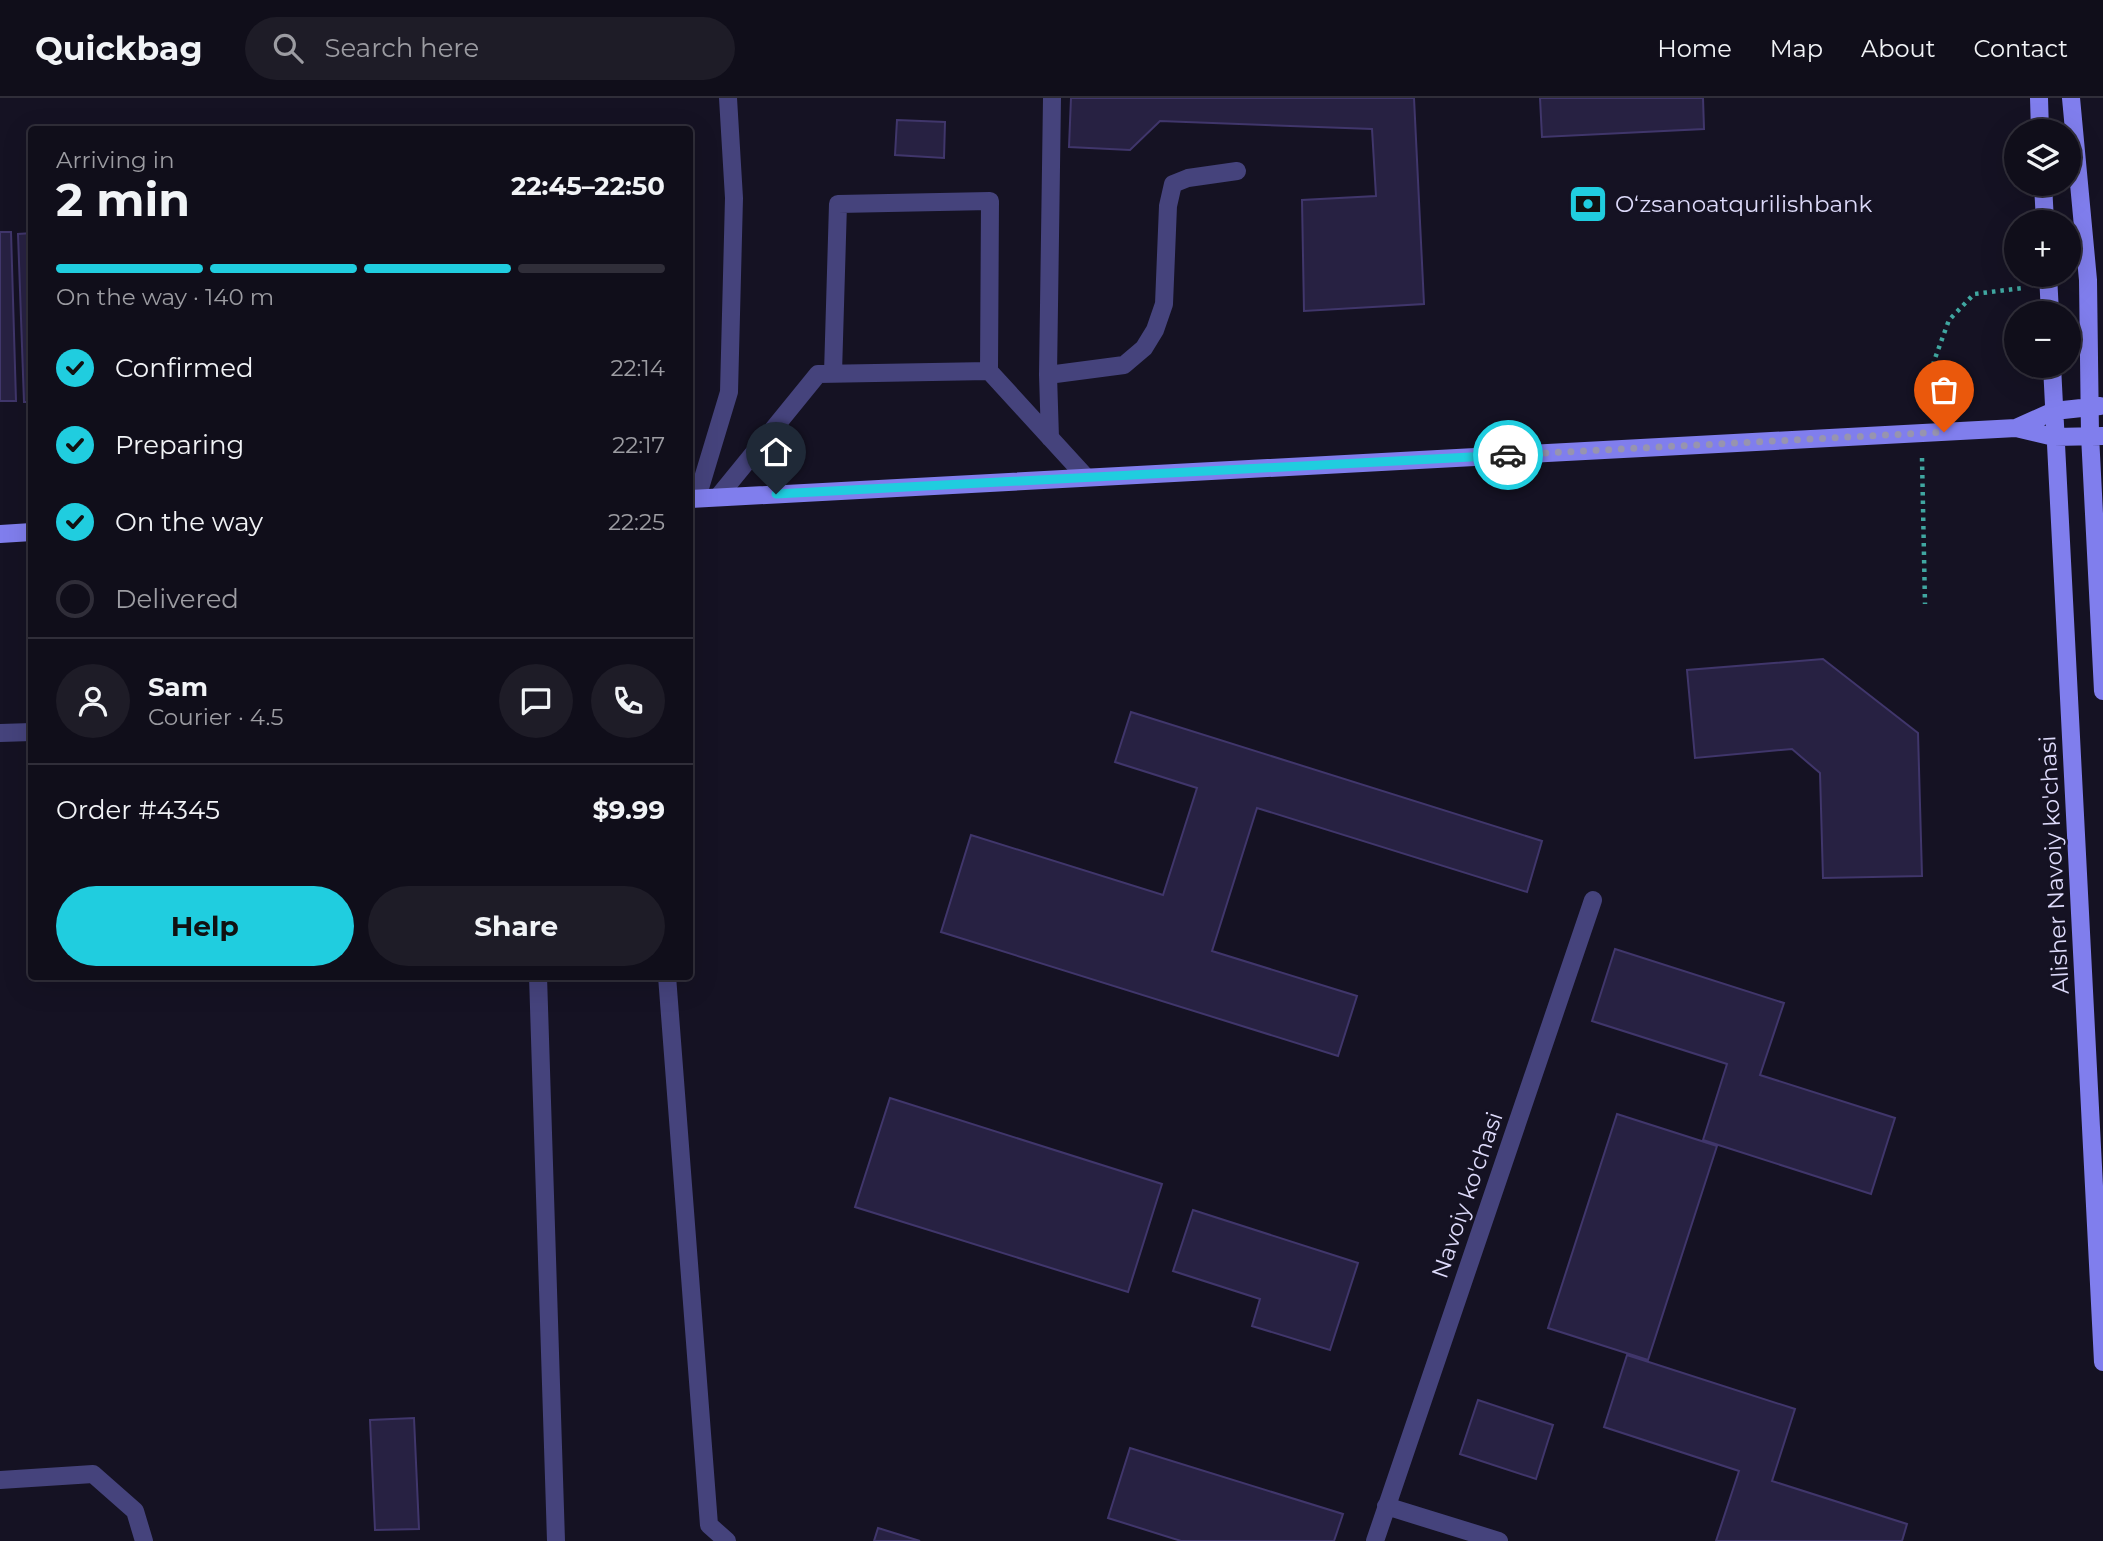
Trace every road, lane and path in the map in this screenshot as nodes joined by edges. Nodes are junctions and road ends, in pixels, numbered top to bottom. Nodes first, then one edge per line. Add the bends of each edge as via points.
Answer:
1 (729, 98) edge
2 (1052, 98) edge
3 (2039, 98) edge
4 (2071, 98) edge
5 (2040, 119) edge
6 (1237, 170) dead end
7 (989, 371) junction
8 (833, 373) junction
9 (1048, 374) junction
10 (2053, 378) edge
11 (2097, 406) edge
12 (2054, 411) junction
13 (2016, 428) junction
14 (2097, 436) edge
15 (2054, 437) junction
16 (1050, 438) junction
17 (1086, 477) junction
18 (718, 497) junction
19 (693, 498) edge
20 (28, 532) edge
21 (0, 534) edge
22 (2103, 691) edge
23 (28, 732) edge
24 (0, 733) edge
25 (1593, 900) dead end
26 (538, 980) edge
27 (667, 980) edge
28 (2101, 1277) edge
29 (2103, 1362) edge
30 (0, 1480) edge
31 (1387, 1506) junction
32 (144, 1541) edge
33 (556, 1541) edge
34 (727, 1541) edge
35 (1375, 1541) edge
36 (1499, 1541) edge

1 - 19 street via 734,198 729,392
2 - 9 street
3 - 5 main road
4 - 11 main road
6 - 9 street via 1173,184 1164,304 1144,348 1124,365
7 - 8 street
7 - 8 street via 990,201 838,204
7 - 16 street
8 - 18 street via 818,374
9 - 16 street
10 - 12 main road, Alisher Navoiy ko'chasi
11 - 12 main road
11 - 14 main road
12 - 13 main road
12 - 15 main road, Alisher Navoiy ko'chasi
13 - 15 main road
13 - 17 main road
14 - 15 main road
14 - 22 main road
15 - 28 main road, Alisher Navoiy ko'chasi
16 - 17 street
17 - 18 main road
18 - 19 main road
20 - 21 main road
23 - 24 street
25 - 31 street, Navoiy ko'chasi
26 - 33 street
27 - 34 street via 709,1525
28 - 29 main road, Alisher Navoiy ko'chasi
30 - 32 street via 93,1474 135,1511
31 - 35 street, Navoiy ko'chasi
31 - 36 street

